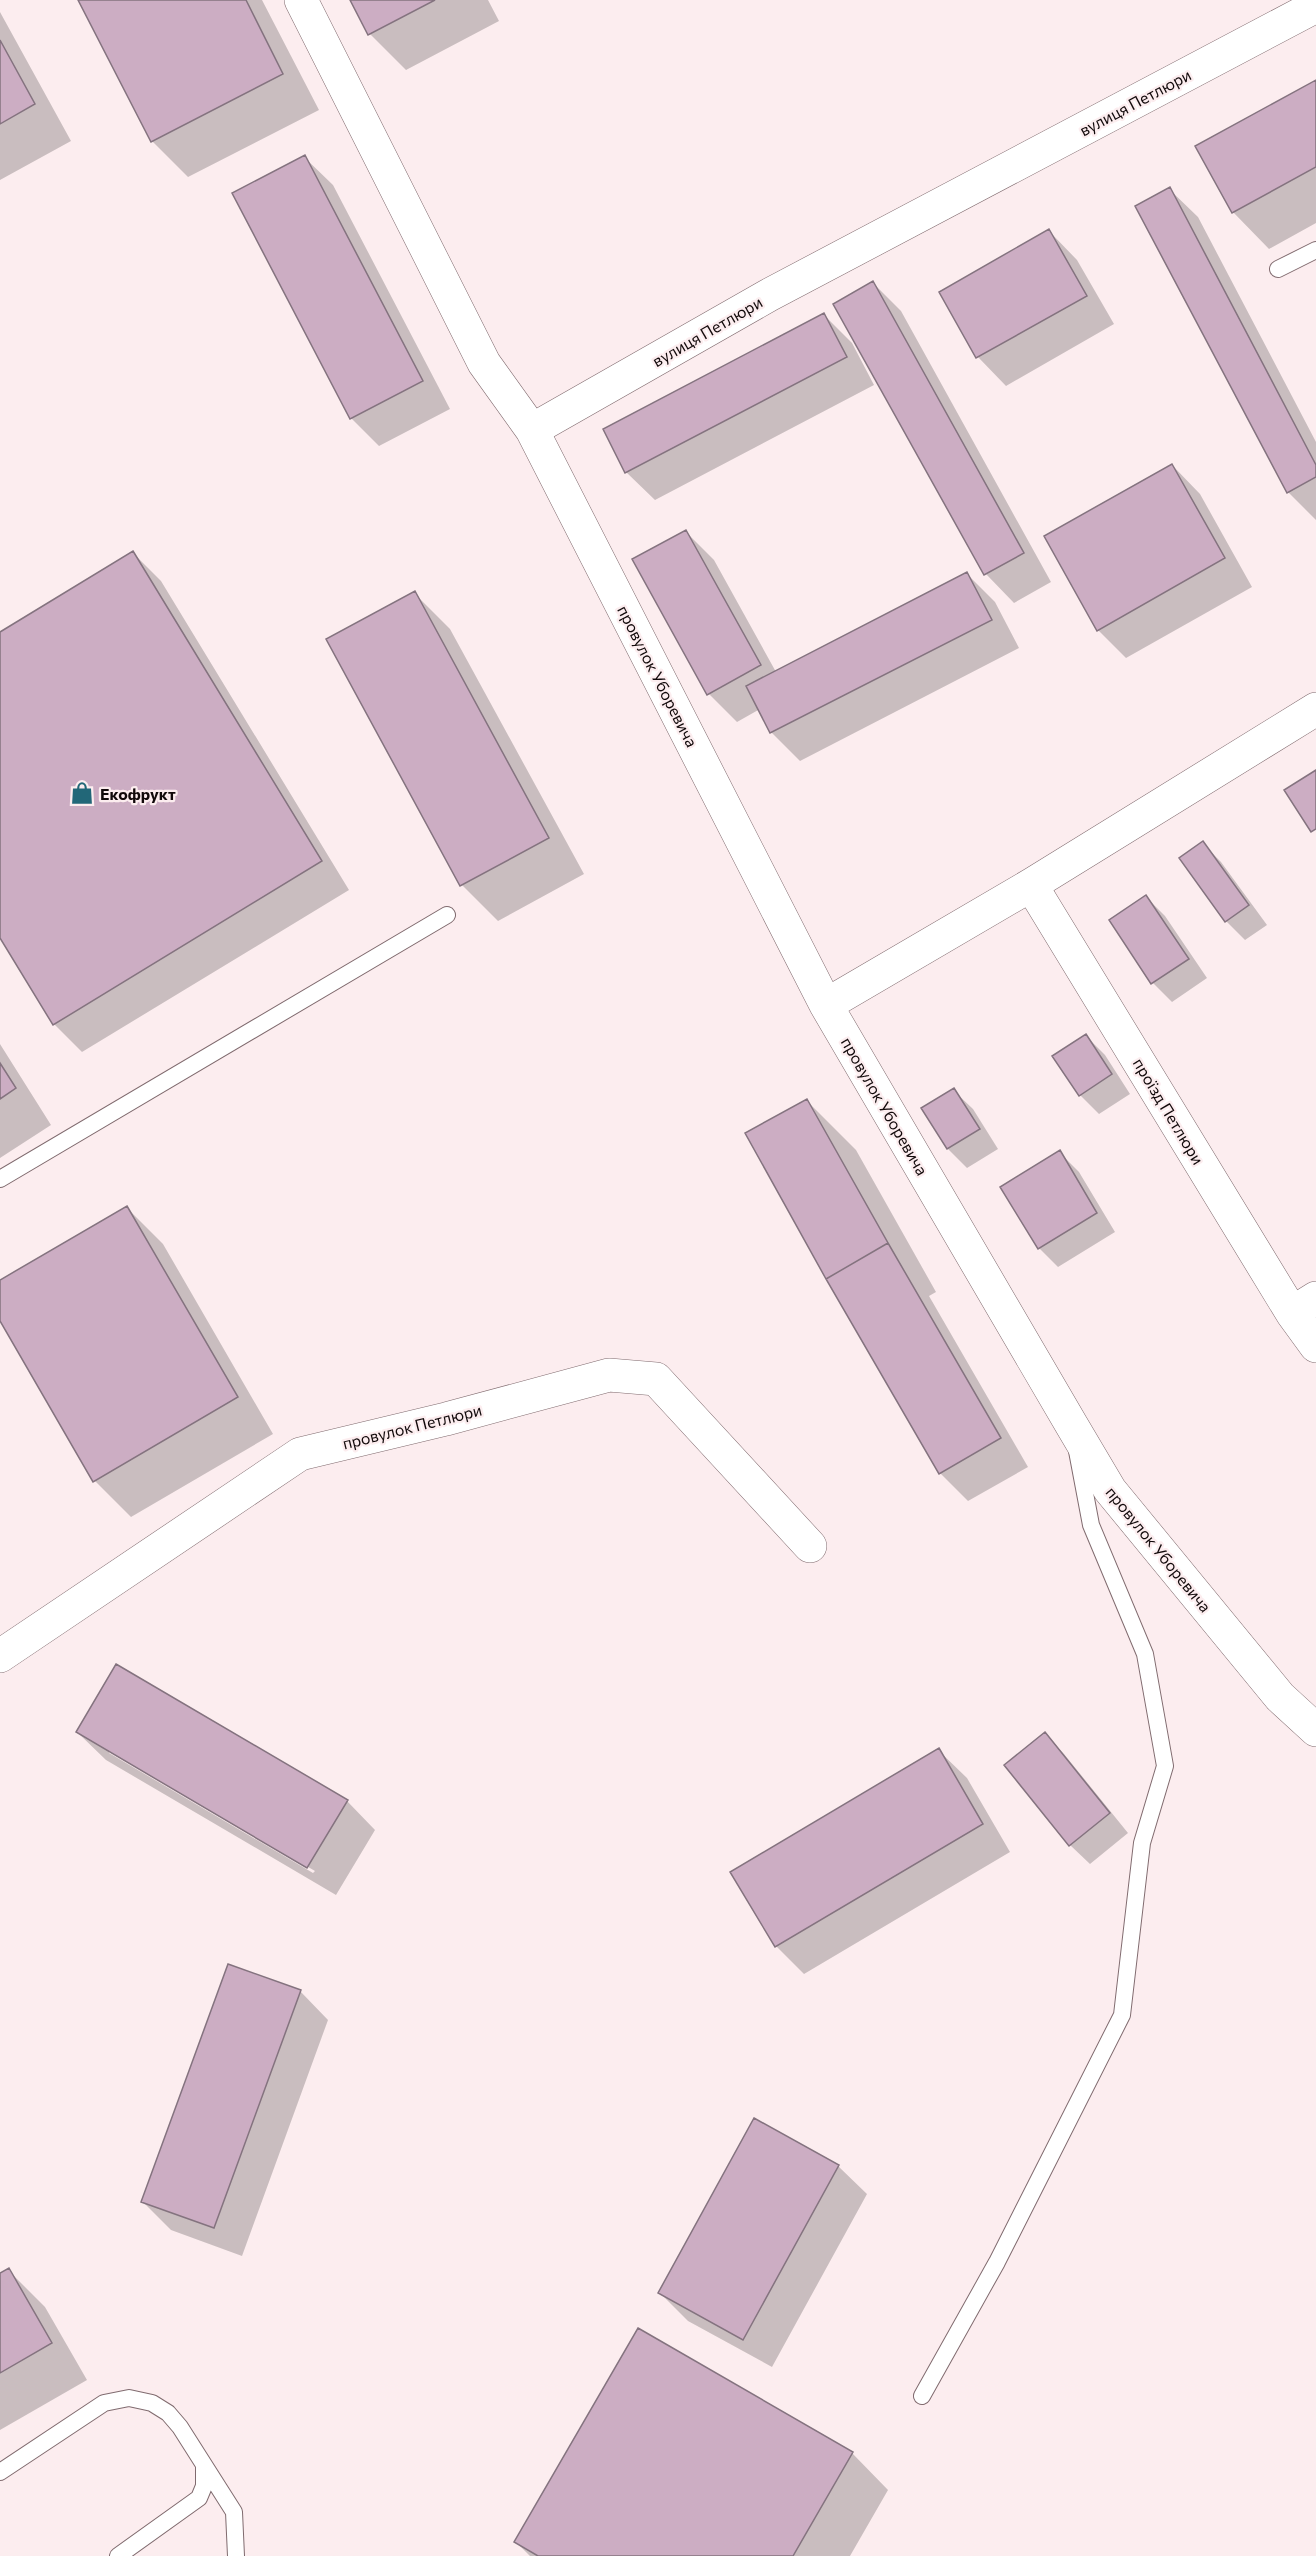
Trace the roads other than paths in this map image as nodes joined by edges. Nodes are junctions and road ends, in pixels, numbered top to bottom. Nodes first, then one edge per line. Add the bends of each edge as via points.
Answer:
1 (301, 0) edge
2 (1316, 6) edge
3 (1316, 250) edge
4 (1278, 269) dead end
5 (532, 430) junction
6 (1316, 709) edge
7 (1031, 885) junction
8 (447, 915) dead end
9 (826, 1005) junction
10 (0, 1179) edge
11 (1304, 1306) edge
12 (1316, 1346) edge
13 (1071, 1424) junction
14 (810, 1546) dead end
15 (0, 1656) edge
16 (1316, 1730) edge
17 (922, 2396) dead end
18 (204, 2466) junction
19 (0, 2472) edge
20 (118, 2556) edge
21 (236, 2556) edge

1 - 5 street via 484,363
2 - 5 street, вулиця Петлюри via 770,295
3 - 4 lane
5 - 9 street, провулок Уборевича
6 - 7 street
7 - 9 street
7 - 11 street, проїзд Петлюри
8 - 10 lane
9 - 13 street, провулок Уборевича
11 - 12 street, проїзд Петлюри
13 - 16 street, провулок Уборевича via 1110,1490 1280,1697
13 - 17 lane via 1091,1525 1145,1654 1165,1766 1142,1843 1122,2015 997,2262
14 - 15 street, провулок Петлюри via 656,1379 609,1375 300,1454
18 - 19 lane via 168,2413 152,2403 129,2398 104,2403
18 - 20 lane via 204,2486 199,2498
18 - 21 lane via 234,2512

